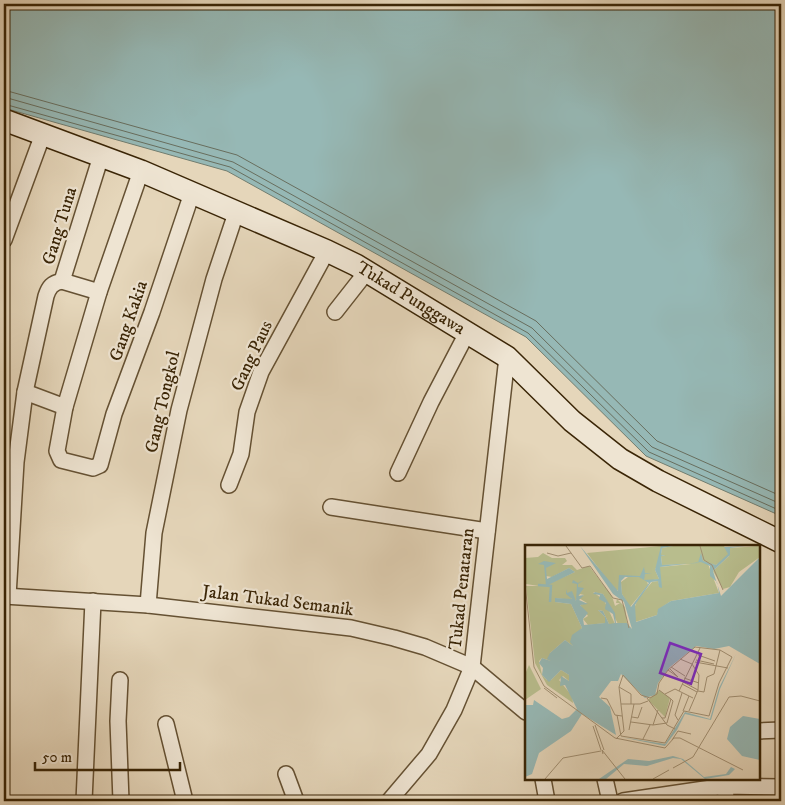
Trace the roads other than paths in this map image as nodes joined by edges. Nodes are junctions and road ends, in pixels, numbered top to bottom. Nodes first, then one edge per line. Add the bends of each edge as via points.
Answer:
1 (4, 120) edge
2 (43, 134) junction
3 (101, 156) junction
4 (141, 171) junction
5 (192, 193) junction
6 (236, 213) junction
7 (4, 240) edge
8 (327, 251) junction
9 (368, 270) dead end
10 (62, 281) junction
11 (99, 292) junction
12 (335, 312) dead end
13 (467, 333) junction
14 (507, 357) junction
15 (25, 392) junction
16 (65, 406) junction
17 (10, 462) edge
18 (398, 473) dead end
19 (230, 485) dead end
20 (331, 507) dead end
21 (487, 531) junction
22 (781, 542) edge
23 (6, 596) edge
24 (93, 601) junction
25 (148, 605) junction
26 (472, 667) junction
27 (120, 680) dead end
28 (525, 711) edge
29 (166, 724) dead end
30 (781, 730) edge
31 (760, 731) edge
32 (286, 774) dead end
33 (543, 780) edge
34 (605, 780) edge
35 (781, 788) edge
36 (725, 789) edge
37 (84, 801) edge
38 (121, 801) edge
39 (185, 801) edge
40 (296, 801) edge
41 (389, 801) edge
42 (547, 801) edge
43 (610, 801) edge
44 (623, 801) edge

1 - 2 street, Tukad Punggawa
2 - 3 street, Tukad Punggawa
2 - 7 street
3 - 4 street, Tukad Punggawa
3 - 10 street, Gang Tuna
4 - 5 street, Tukad Punggawa
4 - 11 street
5 - 6 street, Tukad Punggawa
5 - 16 street, Gang Kakia via 98,466 93,468 58,457
6 - 8 street, Tukad Punggawa
6 - 25 street, Gang Tongkol via 214,279 179,410 154,533
8 - 13 street, Tukad Punggawa via 356,265
8 - 19 street, Gang Paus via 261,372
9 - 12 street
10 - 11 street
10 - 15 street, Gang Tuna via 49,287
11 - 16 street
13 - 14 street, Tukad Punggawa
13 - 18 street
14 - 21 street, Tukad Penataran
14 - 22 street, Tukad Punggawa via 572,421 620,459
15 - 16 street
15 - 17 street, Gang Tuna
17 - 23 street, Gang Tuna
20 - 21 street
21 - 26 street, Tukad Penataran
23 - 24 street, Jalan Tukad Semanik
24 - 25 street, Jalan Tukad Semanik
24 - 37 street
25 - 26 street, Jalan Tukad Semanik via 351,628 425,647
26 - 28 street, Jalan Tukad Semanik
26 - 41 street, Tukad Penataran via 454,710 429,754
27 - 38 street
29 - 39 street
30 - 31 street
32 - 40 street
33 - 42 street
34 - 43 street
35 - 36 street
36 - 44 street

